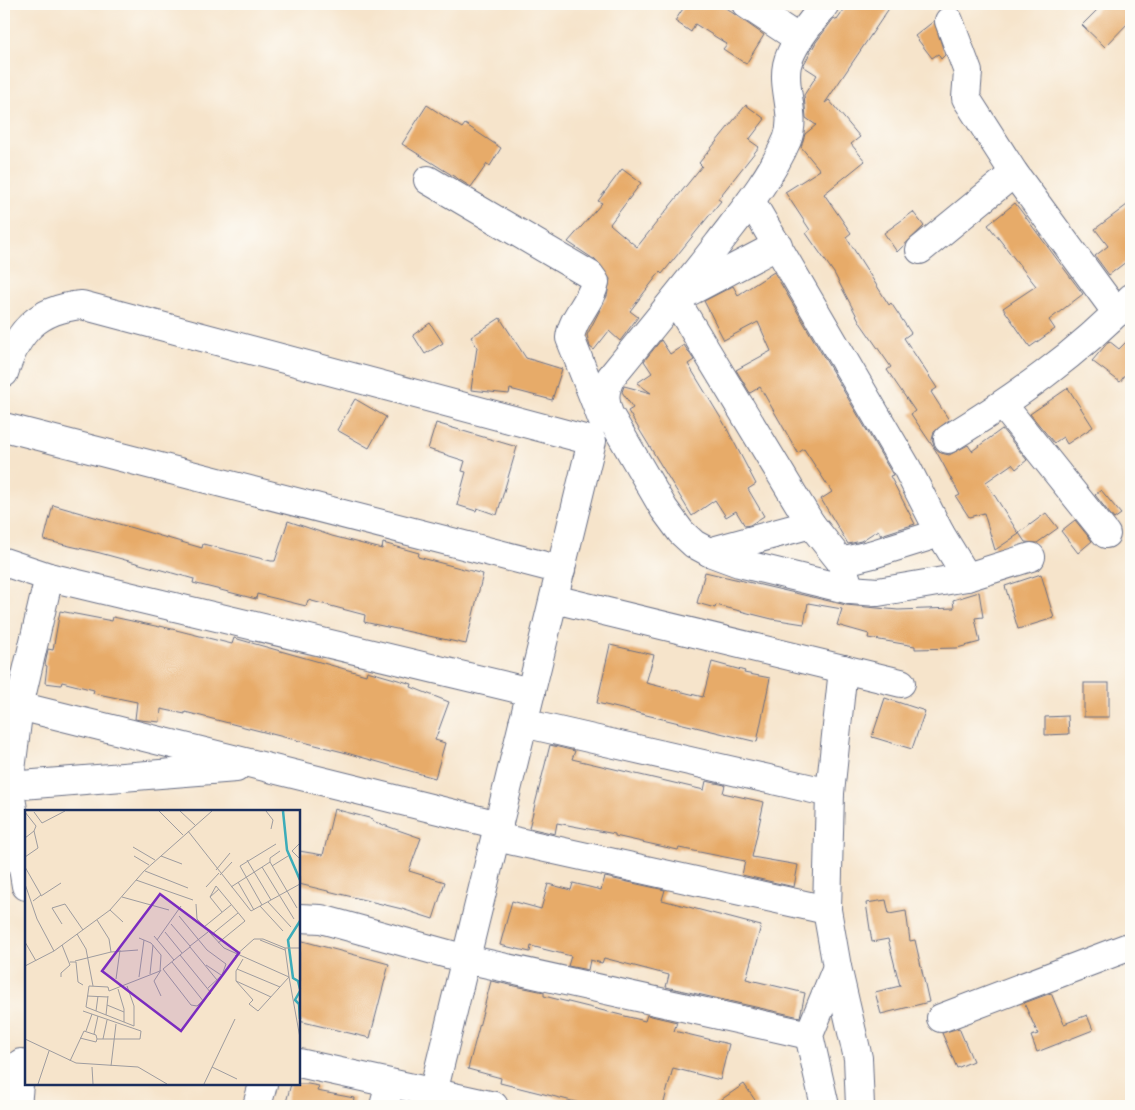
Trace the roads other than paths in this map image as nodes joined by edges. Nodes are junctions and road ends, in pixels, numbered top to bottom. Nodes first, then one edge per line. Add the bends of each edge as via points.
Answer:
1 (746, 4) edge
2 (825, 4) edge
3 (949, 21) dead end
4 (800, 39) junction
5 (1014, 173) junction
6 (428, 180) dead end
7 (751, 201) junction
8 (778, 245) junction
9 (920, 250) dead end
10 (675, 299) junction
11 (1124, 305) edge
12 (4, 373) edge
13 (1003, 405) junction
14 (4, 427) edge
15 (622, 439) junction
16 (948, 439) dead end
17 (811, 524) junction
18 (940, 533) junction
19 (1106, 534) dead end
20 (709, 552) junction
21 (1031, 557) dead end
22 (4, 562) edge
23 (841, 562) junction
24 (561, 570) junction
25 (49, 577) junction
26 (967, 577) junction
27 (850, 590) junction
28 (554, 599) junction
29 (843, 669) junction
30 (901, 683) dead end
31 (531, 692) junction
32 (19, 706) junction
33 (524, 723) junction
34 (260, 767) junction
35 (9, 786) junction
36 (830, 793) junction
37 (497, 831) junction
38 (25, 880) edge
39 (827, 910) junction
40 (300, 918) edge
41 (1131, 946) edge
42 (466, 959) junction
43 (837, 967) junction
44 (941, 1018) dead end
45 (809, 1035) junction
46 (300, 1063) edge
47 (17, 1064) edge
48 (263, 1085) edge
49 (433, 1093) junction
50 (387, 1095) edge
51 (17, 1106) edge
52 (257, 1106) edge
53 (494, 1106) edge
54 (824, 1106) edge
55 (860, 1106) edge

1 - 4 street
2 - 4 street
3 - 5 street via 968,72 966,98
4 - 7 street via 787,65 788,137
5 - 9 street
5 - 11 street
6 - 15 street via 590,275 595,282 594,290 571,328 570,338 597,411 603,422
7 - 8 street
7 - 10 street
8 - 10 street
8 - 18 street via 908,468
10 - 15 street via 605,388 605,402
10 - 17 street
11 - 13 street via 1104,326
12 - 24 street via 10,352 25,330 60,307 82,305 592,441
13 - 16 street
13 - 19 street
14 - 24 street
15 - 20 street via 681,532
17 - 20 street
17 - 23 street
18 - 23 street
18 - 26 street
20 - 27 street via 739,563
21 - 26 street
22 - 25 street
23 - 27 street
24 - 28 street
25 - 31 street
25 - 32 street
26 - 27 street via 878,592
28 - 29 street
28 - 31 street
29 - 30 street
29 - 36 street
31 - 33 street
32 - 34 street
32 - 35 street
33 - 36 street
33 - 37 street
34 - 35 street
34 - 37 street
35 - 38 street
36 - 39 street
37 - 39 street
37 - 42 street
39 - 43 street
40 - 42 street via 322,918
41 - 44 street
42 - 45 street
42 - 49 street
43 - 45 street
43 - 55 street via 858,1058
45 - 54 street
46 - 50 street
47 - 51 street
48 - 52 street
49 - 50 street
49 - 53 street

